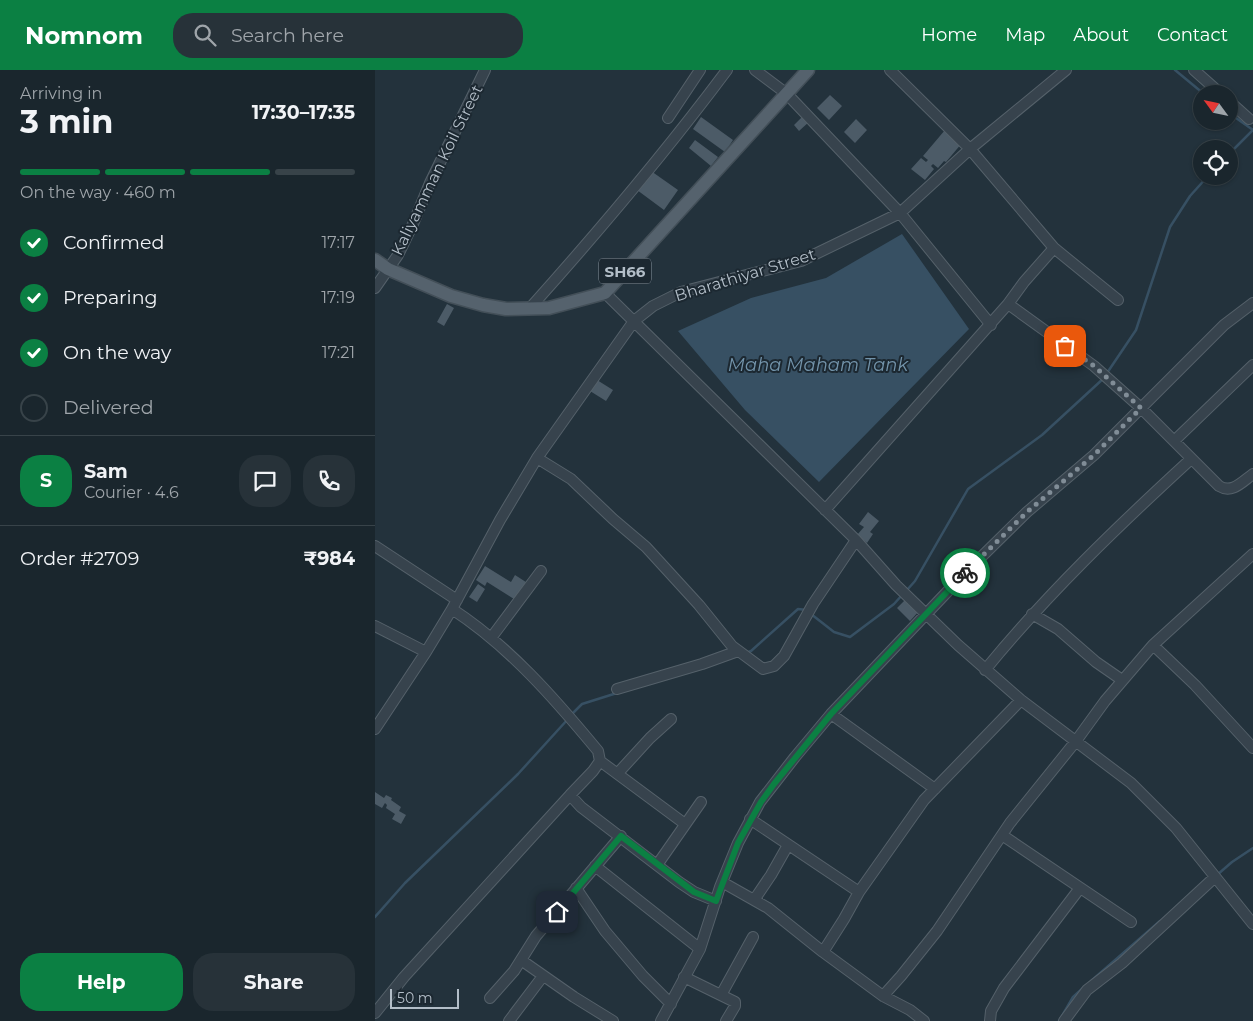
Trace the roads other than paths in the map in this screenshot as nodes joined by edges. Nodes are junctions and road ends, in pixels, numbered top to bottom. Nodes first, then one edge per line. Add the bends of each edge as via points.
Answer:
1 (485, 70) edge
2 (701, 70) edge
3 (727, 70) edge
4 (755, 70) edge
5 (808, 70) edge
6 (890, 70) edge
7 (1066, 70) edge
8 (1194, 70) edge
9 (1211, 85) edge
10 (787, 94) junction
11 (1238, 109) edge
12 (668, 118) dead end
13 (1249, 118) dead end
14 (970, 149) junction
15 (900, 213) junction
16 (1054, 248) junction
17 (375, 260) edge
18 (388, 269) junction
19 (375, 288) edge
20 (605, 293) junction
21 (1118, 300) dead end
22 (1253, 303) edge
23 (1008, 304) junction
24 (530, 308) junction
25 (634, 321) junction
26 (991, 325) junction
27 (1253, 365) edge
28 (1141, 408) junction
29 (1174, 441) junction
30 (537, 458) junction
31 (1191, 459) junction
32 (1253, 474) edge
33 (825, 510) junction
34 (856, 540) junction
35 (375, 546) edge
36 (1253, 554) edge
37 (541, 572) dead end
38 (454, 605) junction
39 (926, 614) junction
40 (1032, 614) junction
41 (375, 626) edge
42 (491, 638) junction
43 (1153, 645) junction
44 (735, 649) junction
45 (426, 652) junction
46 (985, 670) junction
47 (1122, 680) junction
48 (617, 689) dead end
49 (1021, 700) junction
50 (831, 714) junction
51 (671, 719) dead end
52 (375, 729) edge
53 (1075, 741) junction
54 (1253, 748) edge
55 (599, 761) junction
56 (617, 773) junction
57 (935, 788) junction
58 (570, 795) junction
59 (701, 802) dead end
60 (750, 819) junction
61 (685, 824) junction
62 (1002, 835) junction
63 (621, 836) junction
64 (788, 845) junction
65 (657, 865) junction
66 (595, 866) junction
67 (1218, 881) junction
68 (722, 882) junction
69 (576, 888) junction
70 (1080, 888) junction
71 (859, 892) junction
72 (754, 900) junction
73 (716, 901) junction
74 (1131, 922) dead end
75 (1253, 924) edge
76 (753, 937) dead end
77 (700, 949) junction
78 (823, 952) junction
79 (521, 960) junction
80 (543, 976) junction
81 (684, 977) junction
82 (721, 995) junction
83 (883, 996) junction
84 (490, 998) dead end
85 (671, 1004) junction
86 (375, 1012) edge
87 (509, 1021) edge
88 (613, 1021) edge
89 (661, 1021) edge
90 (726, 1021) edge
91 (924, 1021) edge
92 (990, 1021) edge
93 (1064, 1021) edge

1 - 18 street, Kaliyamman Koil Street via 398,255
2 - 12 street
3 - 24 street via 608,221
4 - 10 street
5 - 10 main road, SH66
6 - 14 street
7 - 14 street, Bharathiyar Street
8 - 9 street
10 - 15 street
10 - 20 main road, SH66
11 - 13 street
14 - 15 street, Bharathiyar Street
14 - 16 street
15 - 25 street, Bharathiyar Street via 801,261 681,292 653,306
15 - 26 street
16 - 21 street
16 - 23 street
17 - 18 main road, SH66
18 - 19 street, Kaliyamman Koil Street
18 - 24 main road, SH66 via 451,296 483,305
20 - 24 main road, SH66 via 549,308
20 - 25 street
22 - 28 street via 1224,326
23 - 26 street
23 - 28 street via 1094,366
25 - 30 street, Bharathiyar Street
25 - 33 street
26 - 33 street
27 - 29 street
28 - 29 street
28 - 39 street via 1094,455 1027,512
29 - 31 street
30 - 38 street, Bharathiyar Street
30 - 44 street via 571,479 647,547
31 - 32 street via 1225,489 1235,487
31 - 40 street
33 - 34 street
34 - 39 street
34 - 44 street via 813,604 784,656 774,666 763,669
35 - 38 street
36 - 43 street
37 - 42 street
38 - 42 street
38 - 45 street, Bharathiyar Street
39 - 46 street
39 - 50 street
40 - 46 street
40 - 47 street via 1058,629
41 - 45 street
42 - 55 street via 538,682 598,752
43 - 47 street
43 - 54 street
44 - 48 street via 702,664
45 - 52 street, Bharathiyar Street
46 - 49 street
47 - 53 street
49 - 53 street
49 - 57 street
50 - 57 street
50 - 60 street
51 - 56 street
53 - 62 street
53 - 67 street via 1131,783 1175,828
55 - 56 street
55 - 58 street
56 - 61 street
57 - 71 street
58 - 63 street via 597,820
58 - 86 street
59 - 61 street
60 - 64 street
60 - 68 street
61 - 65 street
62 - 70 street
62 - 83 street via 937,931
63 - 65 street
63 - 66 street
64 - 71 street
64 - 72 street
65 - 73 street via 694,892
66 - 69 street
66 - 77 street
67 - 75 street
67 - 93 street via 1087,990
68 - 72 street
68 - 73 street
69 - 79 street via 536,936
69 - 85 street via 605,931
70 - 74 street
70 - 92 street via 1004,988 991,1012
71 - 78 street
72 - 78 street
73 - 77 street
76 - 82 street
77 - 81 street
78 - 83 street
79 - 80 street
79 - 84 street
80 - 87 street
80 - 88 street
81 - 82 street
81 - 85 street
82 - 90 street via 735,1004
83 - 91 street
85 - 89 street

